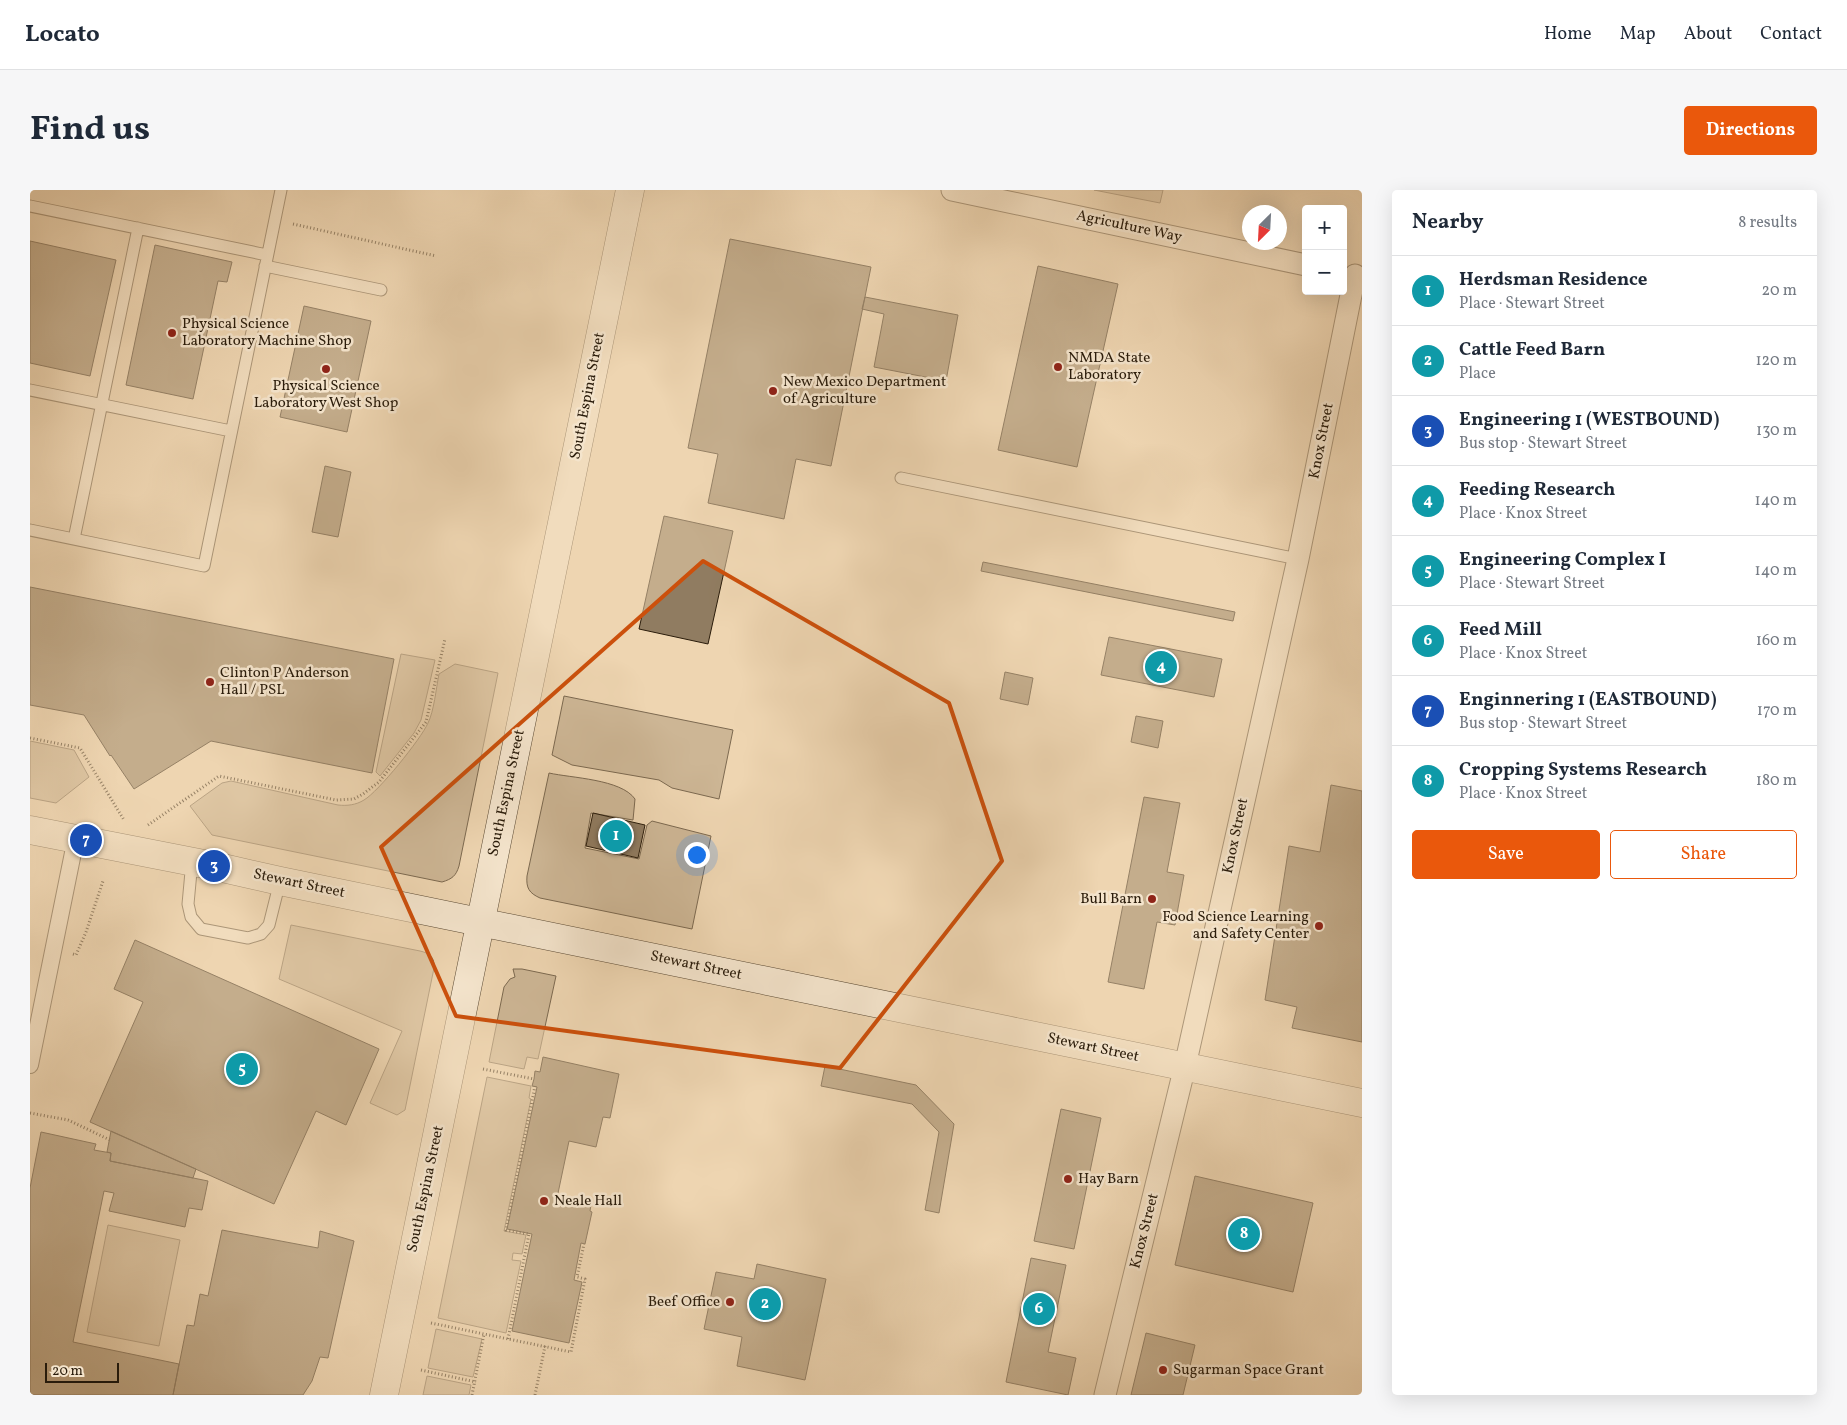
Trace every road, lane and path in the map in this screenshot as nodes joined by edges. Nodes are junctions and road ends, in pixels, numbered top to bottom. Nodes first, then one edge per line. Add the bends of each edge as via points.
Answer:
1 (281, 190) edge
2 (630, 190) edge
3 (952, 190) edge
4 (30, 206) edge
5 (292, 224) dead end
6 (138, 228) junction
7 (436, 256) dead end
8 (266, 261) junction
9 (1302, 264) edge
10 (1354, 275) edge
11 (381, 290) dead end
12 (30, 390) edge
13 (102, 404) junction
14 (231, 431) junction
15 (901, 478) dead end
16 (30, 530) edge
17 (74, 539) junction
18 (1298, 559) junction
19 (444, 639) dead end
20 (30, 738) edge
21 (124, 820) dead end
22 (148, 825) dead end
23 (30, 830) edge
24 (76, 838) junction
25 (192, 861) junction
26 (103, 881) dead end
27 (280, 881) junction
28 (481, 921) junction
29 (53, 951) junction
30 (30, 1064) edge
31 (1185, 1066) junction
32 (483, 1069) dead end
33 (534, 1079) dead end
34 (535, 1086) dead end
35 (1362, 1103) edge
36 (30, 1113) edge
37 (110, 1140) dead end
38 (584, 1244) dead end
39 (431, 1323) dead end
40 (484, 1334) junction
41 (508, 1339) junction
42 (545, 1346) junction
43 (421, 1370) dead end
44 (476, 1382) junction
45 (384, 1395) edge
46 (472, 1395) edge
47 (535, 1395) edge
48 (1105, 1395) edge

1 - 8 lane
2 - 28 street, South Espina Street
3 - 9 street, Agriculture Way
4 - 6 lane
5 - 7 path
6 - 8 lane
6 - 13 lane
8 - 11 lane
8 - 14 lane
10 - 18 street, Knox Street
12 - 13 lane
13 - 14 lane
13 - 17 lane
14 - 17 lane via 204,566
15 - 18 lane
16 - 17 lane
18 - 31 street, Knox Street
19 - 22 path via 426,722 379,782 363,794 354,799 336,800 219,776
20 - 21 path via 80,748
23 - 24 street, Stewart Street
24 - 25 street, Stewart Street
24 - 29 street
25 - 27 street, Stewart Street
25 - 27 lane via 188,904 190,917 201,929 248,938 261,934 269,925
26 - 29 path via 76,955
27 - 28 street, Stewart Street
28 - 31 street, Stewart Street
28 - 45 street, South Espina Street
29 - 30 street
31 - 35 street, Stewart Street
31 - 48 street, Knox Street
32 - 33 path
34 - 41 path via 506,1230 529,1234
36 - 37 path via 68,1120
38 - 42 path via 577,1277 585,1279 571,1352
39 - 40 path
40 - 41 path
40 - 44 path
41 - 42 path
42 - 47 path
43 - 44 path
44 - 46 path

